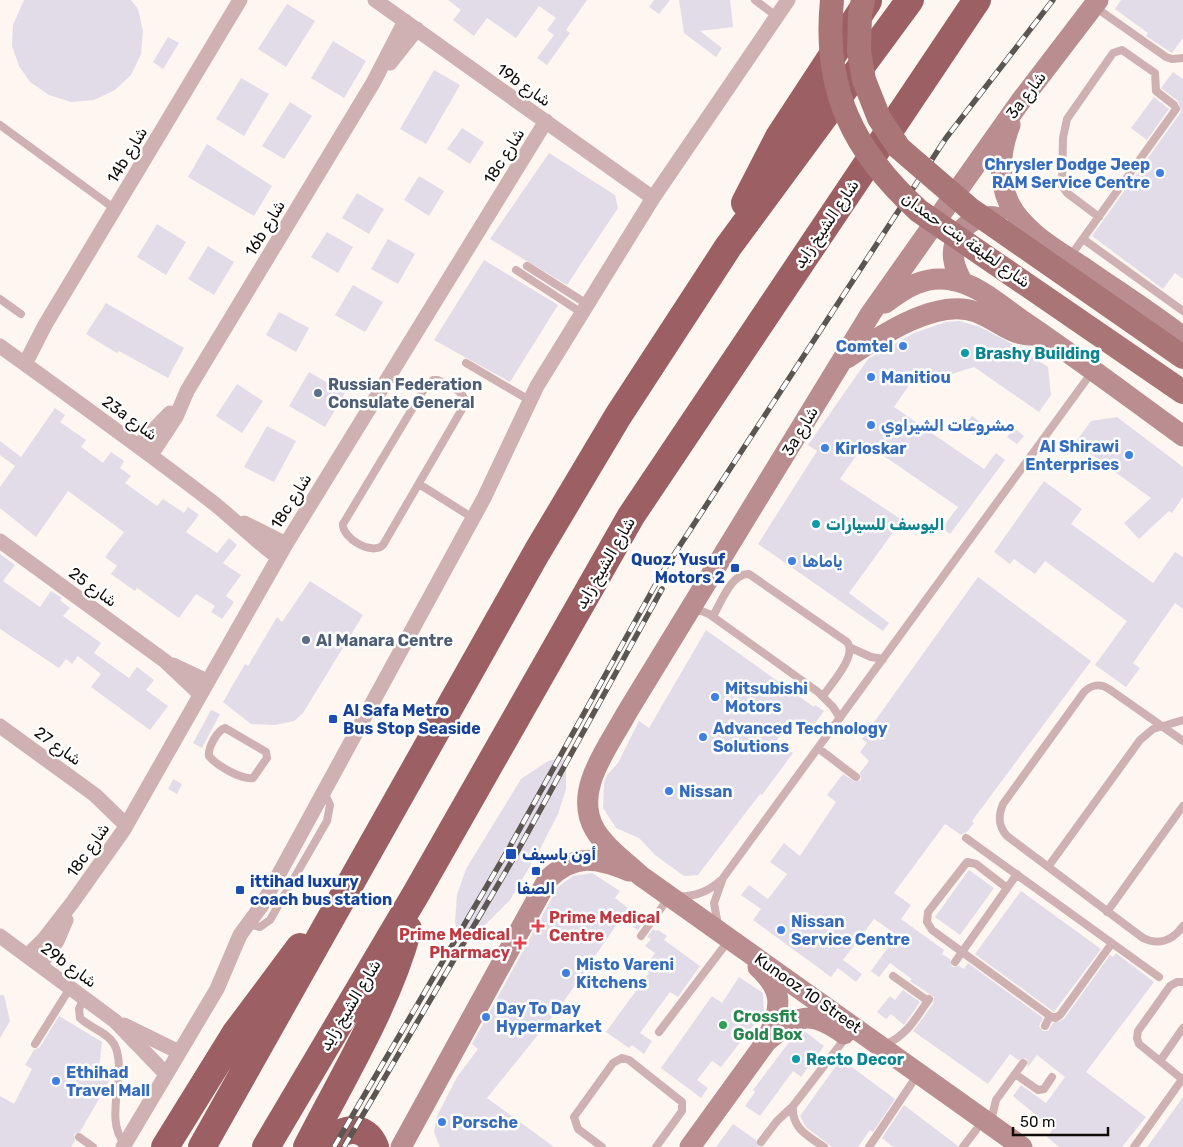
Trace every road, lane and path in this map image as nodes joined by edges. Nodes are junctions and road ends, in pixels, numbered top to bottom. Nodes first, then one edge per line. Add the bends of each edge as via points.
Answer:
1 (240, 0) edge
2 (375, 0) edge
3 (755, 0) edge
4 (788, 0) edge
5 (832, 0) edge
6 (863, 0) edge
7 (869, 0) edge
8 (910, 0) edge
9 (977, 0) edge
10 (996, 0) edge
11 (1095, 3) edge
12 (776, 16) junction
13 (961, 23) junction
14 (411, 25) junction
15 (1183, 58) edge
16 (1020, 102) junction
17 (546, 122) junction
18 (0, 125) edge
19 (653, 198) junction
20 (115, 209) junction
21 (1099, 218) junction
22 (1022, 221) junction
23 (1083, 239) junction
24 (728, 247) junction
25 (1069, 258) junction
26 (527, 266) dead end
27 (516, 270) dead end
28 (963, 283) junction
29 (0, 298) edge
30 (584, 308) junction
31 (871, 313) junction
32 (21, 314) dead end
33 (1180, 318) edge
34 (1043, 335) junction
35 (0, 346) edge
36 (1183, 358) edge
37 (20, 360) junction
38 (842, 361) junction
39 (466, 363) dead end
40 (1093, 370) junction
41 (187, 390) junction
42 (1183, 392) edge
43 (529, 400) junction
44 (1183, 436) edge
45 (138, 446) junction
46 (151, 455) junction
47 (419, 484) junction
48 (473, 518) junction
49 (238, 521) junction
50 (0, 541) edge
51 (286, 544) junction
52 (278, 557) junction
53 (687, 614) junction
54 (712, 616) junction
55 (851, 648) junction
56 (883, 659) junction
57 (204, 688) junction
58 (823, 696) junction
59 (840, 718) junction
60 (1183, 720) edge
61 (0, 726) edge
62 (1161, 726) junction
63 (1183, 741) edge
64 (818, 748) junction
65 (263, 750) joint
66 (856, 776) dead end
67 (1183, 806) edge
68 (130, 819) junction
69 (966, 838) dead end
70 (1048, 867) junction
71 (1017, 874) junction
72 (641, 876) junction
73 (723, 878) junction
74 (1007, 888) junction
75 (417, 892) junction
76 (670, 896) junction
77 (72, 902) junction
78 (336, 910) junction
79 (1107, 912) junction
80 (1183, 926) edge
81 (0, 936) edge
82 (641, 936) dead end
83 (731, 939) junction
84 (1112, 942) junction
85 (961, 952) junction
86 (27, 956) junction
87 (955, 962) dead end
88 (40, 965) junction
89 (893, 976) dead end
90 (1159, 977) dead end
91 (1183, 982) edge
92 (70, 988) junction
93 (84, 998) junction
94 (1050, 1016) junction
95 (116, 1022) junction
96 (1045, 1026) dead end
97 (1183, 1028) edge
98 (659, 1032) dead end
99 (847, 1036) junction
100 (766, 1042) junction
101 (35, 1044) dead end
102 (882, 1046) junction
103 (179, 1052) junction
104 (1160, 1061) junction
105 (1023, 1063) dead end
106 (166, 1074) junction
107 (1015, 1074) junction
108 (1052, 1077) dead end
109 (1183, 1079) edge
110 (912, 1083) junction
111 (793, 1106) junction
112 (984, 1128) junction
113 (79, 1137) dead end
114 (761, 1142) dead end
115 (124, 1146) edge
116 (93, 1147) edge
117 (166, 1147) edge
118 (202, 1147) edge
119 (266, 1147) edge
120 (307, 1147) edge
121 (325, 1147) edge
122 (375, 1147) edge
123 (401, 1147) edge
124 (602, 1147) edge
125 (656, 1147) edge
126 (690, 1147) edge
127 (824, 1147) edge
128 (869, 1147) edge
129 (963, 1147) edge
130 (1000, 1147) edge
131 (1022, 1147) edge
132 (1134, 1147) edge

1 - 20 street, 14b شارع
2 - 14 street, 19b شارع
3 - 12 lane
4 - 12 street
5 - 42 main road, شارع لطيفة بنت حمدان, bridge via 831,51 837,88 858,140 891,185 919,210
6 - 36 main road, شارع لطيفة بنت حمدان, bridge via 859,51 864,80 879,118 899,148 970,209
7 - 24 highway via 778,137 750,191
8 - 24 highway
9 - 13 highway, شارع الشيخ زايد
10 - 13 highway
11 - 15 lane via 1166,57 1172,60
11 - 16 street, 3a شارع
12 - 19 street
13 - 75 highway, شارع الشيخ زايد via 632,516
14 - 17 street, 19b شارع
14 - 41 street, 16b شارع
16 - 22 street via 1004,142 1001,160 1005,191
16 - 31 street, 3a شارع
17 - 19 street, 19b شارع
17 - 51 street, 18c شارع
18 - 20 lane
19 - 30 street
20 - 37 street, 14b شارع via 43,329
21 - 21 lane via 1176,109 1156,91 1155,73 1122,50 1113,53 1073,108 1064,131 1062,186 1066,193
21 - 23 lane
22 - 25 street
22 - 28 street via 983,217 962,229 953,252
23 - 25 lane
23 - 33 lane
24 - 78 highway via 660,348 572,492
25 - 33 street
26 - 30 lane
27 - 30 lane
28 - 31 street, شارع لطيفة بنت حمدان via 940,279 915,283
28 - 34 street, شارع لطيفة بنت حمدان
29 - 32 lane
30 - 43 street
31 - 38 street, 3a شارع
34 - 38 street via 1018,335 970,310 947,309 893,331
34 - 40 street, شارع لطيفة بنت حمدان
35 - 37 street, 23a شارع
37 - 45 street, 23a شارع
38 - 53 street, 3a شارع
39 - 43 lane
40 - 44 street, شارع لطيفة بنت حمدان
40 - 56 lane
41 - 45 street, 16b شارع via 161,424
41 - 46 street, 16b شارع via 172,423
43 - 48 street
45 - 46 street, 23a شارع
46 - 49 street, 23a شارع
47 - 47 lane via 465,404 460,393 438,380 426,386 342,524 344,533 371,550 380,548
47 - 48 lane
48 - 103 street via 262,905 234,946 222,979
49 - 51 street, 23a شارع
49 - 52 street, 23a شارع
50 - 57 street, شارع 25
51 - 52 street, 18c شارع
52 - 57 street, 18c شارع
53 - 54 lane via 699,610
53 - 72 street, 3a شارع via 626,714 592,777 587,794 588,811 595,830
54 - 55 lane via 738,576 753,575
54 - 58 lane
55 - 56 lane
55 - 58 lane via 850,657
56 - 59 lane
57 - 68 street, 18c شارع
58 - 59 lane
59 - 64 lane
60 - 62 lane
61 - 68 street, شارع 27
62 - 63 lane
62 - 70 lane via 1140,740
62 - 70 lane via 1105,686 1096,685 1084,692 1003,804 999,815 1000,826 1007,836
64 - 66 lane
64 - 73 lane
65 - 65 lane via 225,728 220,730 208,752 213,760 250,779 256,776 267,758
67 - 79 lane
68 - 77 street, 18c شارع
69 - 71 lane
70 - 79 lane
71 - 74 lane
71 - 84 lane
72 - 76 street, Kunooz 10 Street
72 - 123 street via 609,862 590,859 562,867 548,879
73 - 76 lane via 700,893
73 - 83 lane via 715,894 716,919
74 - 85 lane
74 - 85 lane via 976,864 967,862 928,912 930,928
75 - 119 highway, شارع الشيخ زايد
75 - 120 highway via 406,938 390,982
76 - 82 lane
76 - 83 street, Kunooz 10 Street
77 - 86 street, 18c شارع
77 - 88 street, 18c شارع via 57,941
78 - 117 highway via 305,942 257,1002
78 - 118 highway
79 - 80 lane via 1143,938 1154,942 1170,938
81 - 86 street, 29b شارع
83 - 98 lane
83 - 100 street via 771,981 778,996 778,1012
83 - 102 street, Kunooz 10 Street
84 - 90 lane
84 - 94 lane via 1060,1015 1056,1018
85 - 87 lane
85 - 94 lane
86 - 88 street, 29b شارع
88 - 92 street, 29b شارع
89 - 102 lane via 928,1000 909,1029 898,1039
91 - 104 lane via 1170,986 1137,1034 1139,1044
92 - 93 street, 29b شارع
92 - 101 lane
93 - 95 street, 29b شارع
93 - 115 lane via 79,1009 80,1018 116,1047 116,1129
94 - 96 lane
95 - 103 street, 29b شارع
95 - 106 street, 29b شارع
97 - 104 lane
99 - 100 street, Kunooz 10 Street via 828,1022 812,1018 796,1020
99 - 110 street, Kunooz 10 Street
99 - 111 lane
100 - 126 street
102 - 112 street, Kunooz 10 Street
103 - 106 street
104 - 109 lane
105 - 107 lane
106 - 115 street
107 - 108 lane via 1038,1090 1044,1089
107 - 112 lane via 993,1106
109 - 132 lane
110 - 112 street, Kunooz 10 Street
110 - 128 lane
111 - 114 lane
111 - 127 lane via 793,1119 800,1130
112 - 129 lane
112 - 130 street, Kunooz 10 Street
112 - 131 street, Kunooz 10 Street
113 - 116 lane
121 - 122 highway via 340,1131 350,1129 360,1130
124 - 125 lane via 578,1129 574,1117 613,1063 622,1058 629,1060 682,1102 680,1115

